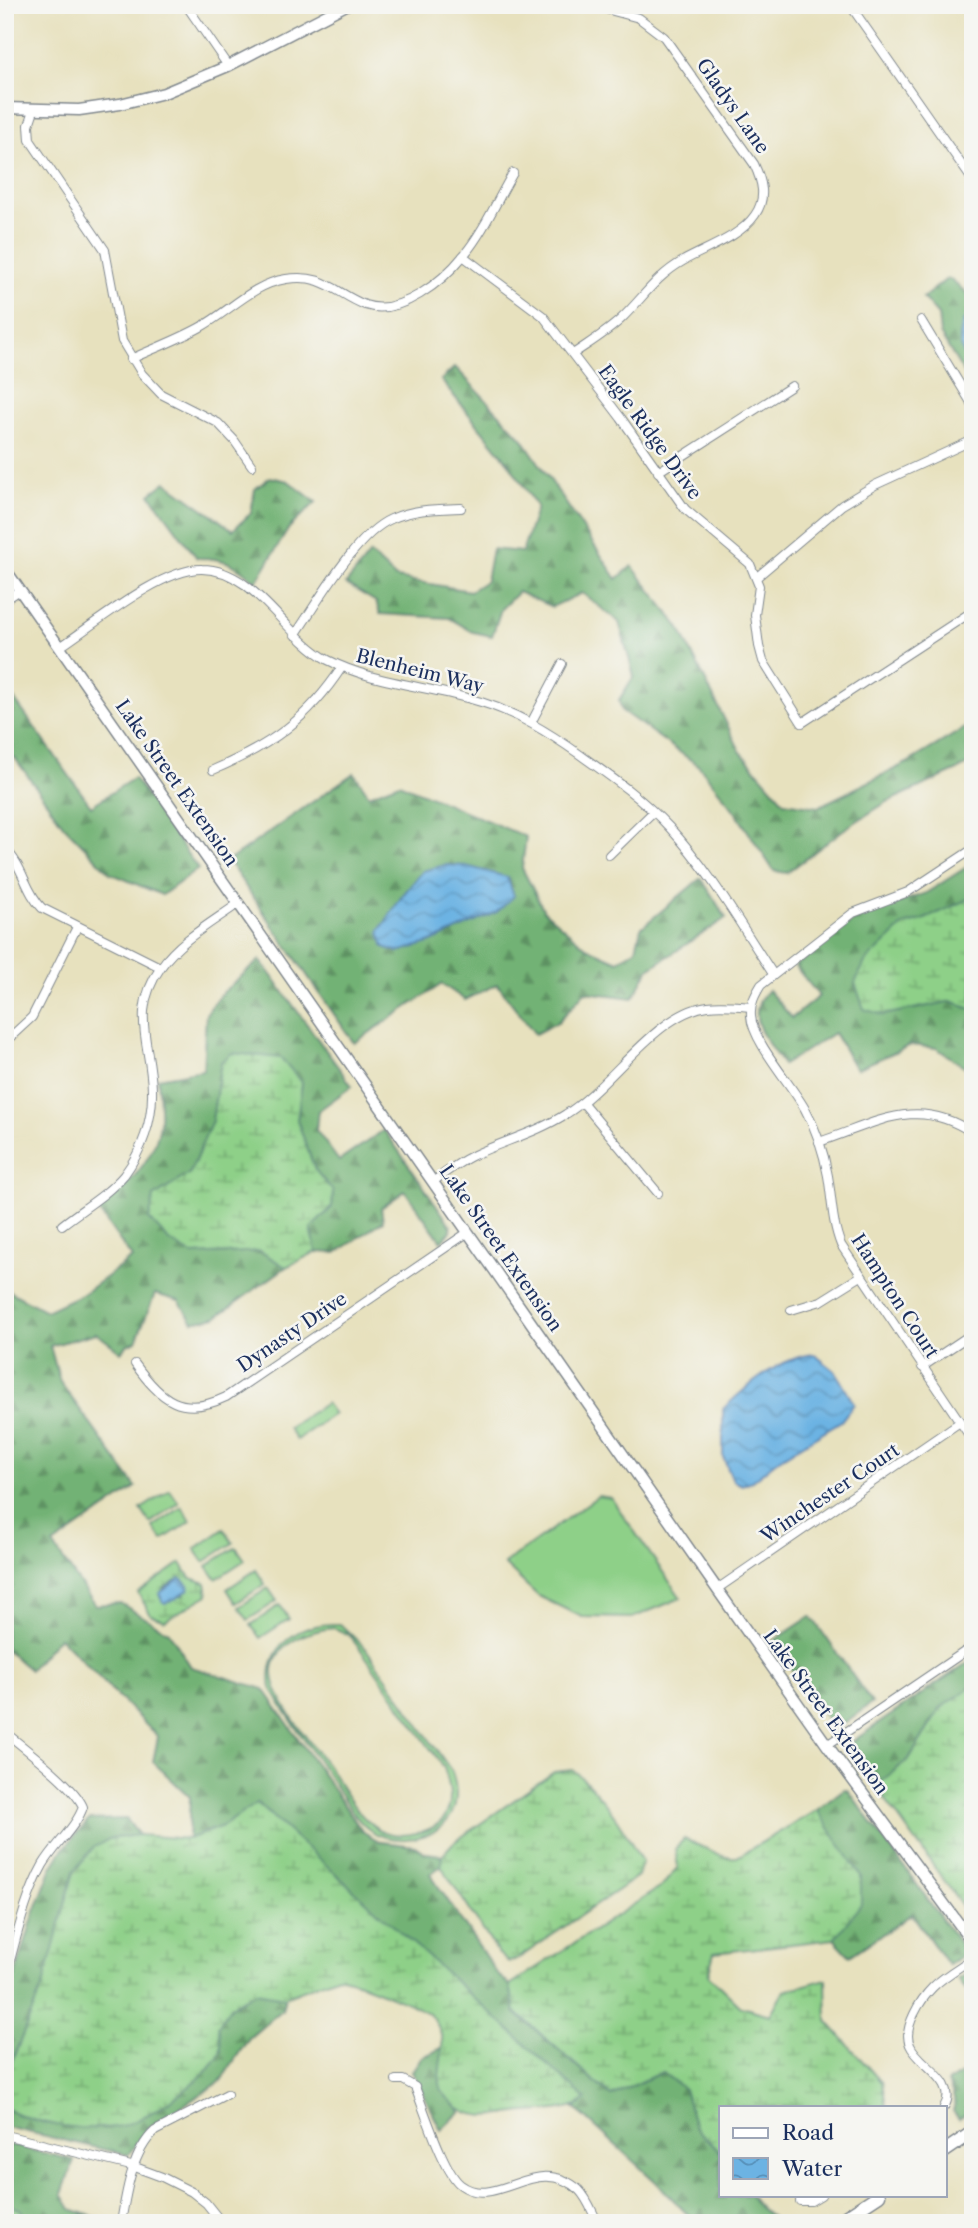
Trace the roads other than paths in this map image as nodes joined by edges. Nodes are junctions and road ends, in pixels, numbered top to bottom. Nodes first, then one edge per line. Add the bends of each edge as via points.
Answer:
1 (186, 5) edge
2 (346, 5) edge
3 (591, 5) edge
4 (850, 5) edge
5 (228, 66) junction
6 (5, 108) edge
7 (34, 110) junction
8 (513, 173) dead end
9 (973, 181) edge
10 (463, 256) junction
11 (921, 320) dead end
12 (573, 354) junction
13 (131, 359) junction
14 (792, 386) dead end
15 (973, 405) edge
16 (973, 440) edge
17 (252, 466) dead end
18 (658, 472) junction
19 (461, 508) dead end
20 (5, 569) edge
21 (757, 577) junction
22 (20, 590) junction
23 (5, 600) edge
24 (973, 611) edge
25 (295, 635) junction
26 (60, 647) junction
27 (562, 664) dead end
28 (342, 667) junction
29 (531, 723) junction
30 (213, 770) dead end
31 (653, 812) junction
32 (5, 849) edge
33 (973, 849) edge
34 (609, 855) dead end
35 (239, 903) junction
36 (77, 927) junction
37 (160, 967) junction
38 (773, 974) junction
39 (751, 1007) junction
40 (5, 1042) edge
41 (583, 1103) junction
42 (973, 1133) edge
43 (819, 1142) junction
44 (433, 1181) junction
45 (658, 1193) dead end
46 (62, 1225) dead end
47 (467, 1233) junction
48 (861, 1276) junction
49 (791, 1310) dead end
50 (973, 1333) edge
51 (135, 1364) dead end
52 (922, 1367) junction
53 (960, 1422) junction
54 (973, 1441) edge
55 (717, 1589) junction
56 (973, 1646) edge
57 (5, 1732) edge
58 (827, 1745) junction
59 (973, 1943) edge
60 (973, 1958) edge
61 (5, 1979) edge
62 (396, 2080) dead end
63 (227, 2094) dead end
64 (944, 2106) edge
65 (973, 2132) edge
66 (5, 2135) edge
67 (946, 2150) edge
68 (135, 2167) junction
69 (819, 2196) edge
70 (877, 2196) edge
71 (800, 2201) dead end
72 (121, 2223) edge
73 (222, 2223) edge
74 (598, 2223) edge
75 (836, 2223) edge

1 - 5 street
2 - 5 street
3 - 12 street, Gladys Lane via 639,18 664,37 754,164 763,192 757,213 745,226 670,269 613,326
4 - 9 street
5 - 7 street via 164,93 120,104
6 - 7 street
7 - 13 street via 30,140 105,250 117,325
8 - 10 street
10 - 12 street, Eagle Ridge Drive via 543,316
10 - 13 street via 411,300 384,308 359,302 318,280 301,277 268,284 197,330
11 - 15 street
12 - 18 street, Eagle Ridge Drive
13 - 17 street via 153,389 218,423
14 - 18 street
16 - 21 street via 842,505
18 - 21 street, Eagle Ridge Drive via 685,509 742,555
19 - 25 street via 408,513 380,526 357,547
20 - 22 street, Lake Street Extension
21 - 24 street via 759,646 802,723
22 - 23 street
22 - 26 street, Lake Street Extension
25 - 26 street, Blenheim Way via 242,582 203,568 172,574 155,583
25 - 28 street, Blenheim Way
26 - 35 street, Lake Street Extension
27 - 29 street
28 - 29 street, Blenheim Way via 481,702
28 - 30 street via 289,729
29 - 31 street, Blenheim Way via 617,780
31 - 34 street
31 - 38 street, Blenheim Way via 688,849
32 - 36 street via 17,863 34,901
33 - 38 street via 908,891 853,913
35 - 37 street via 185,942
35 - 44 street, Lake Street Extension
36 - 37 street
36 - 40 street via 32,1017
37 - 46 street via 142,1023 152,1090 142,1143 124,1175
38 - 39 street via 761,985
39 - 41 street via 709,1005 681,1015 643,1043
39 - 43 street, Hampton Court via 754,1029 807,1112
41 - 44 street via 544,1126 471,1157
41 - 45 street
42 - 43 street via 942,1115 911,1113
43 - 48 street, Hampton Court via 836,1233
44 - 47 street, Lake Street Extension
47 - 51 street, Dynasty Drive via 212,1404 189,1406 166,1399
47 - 55 street, Lake Street Extension
48 - 49 street via 821,1301
48 - 52 street, Hampton Court
50 - 52 street
52 - 53 street, Hampton Court
53 - 54 street, Hampton Court
53 - 55 street, Winchester Court
55 - 58 street, Lake Street Extension
56 - 58 street
57 - 61 street via 63,1782 83,1807 42,1867
58 - 59 street, Lake Street Extension
60 - 64 street via 933,1986 916,2010 908,2034 908,2043 946,2088
62 - 74 street via 415,2087 449,2169 462,2187 484,2193 533,2178 558,2178 580,2191
63 - 68 street via 156,2131 142,2148
65 - 67 main road
66 - 68 street
68 - 72 street
68 - 73 street via 192,2192
69 - 71 street
70 - 75 main road

